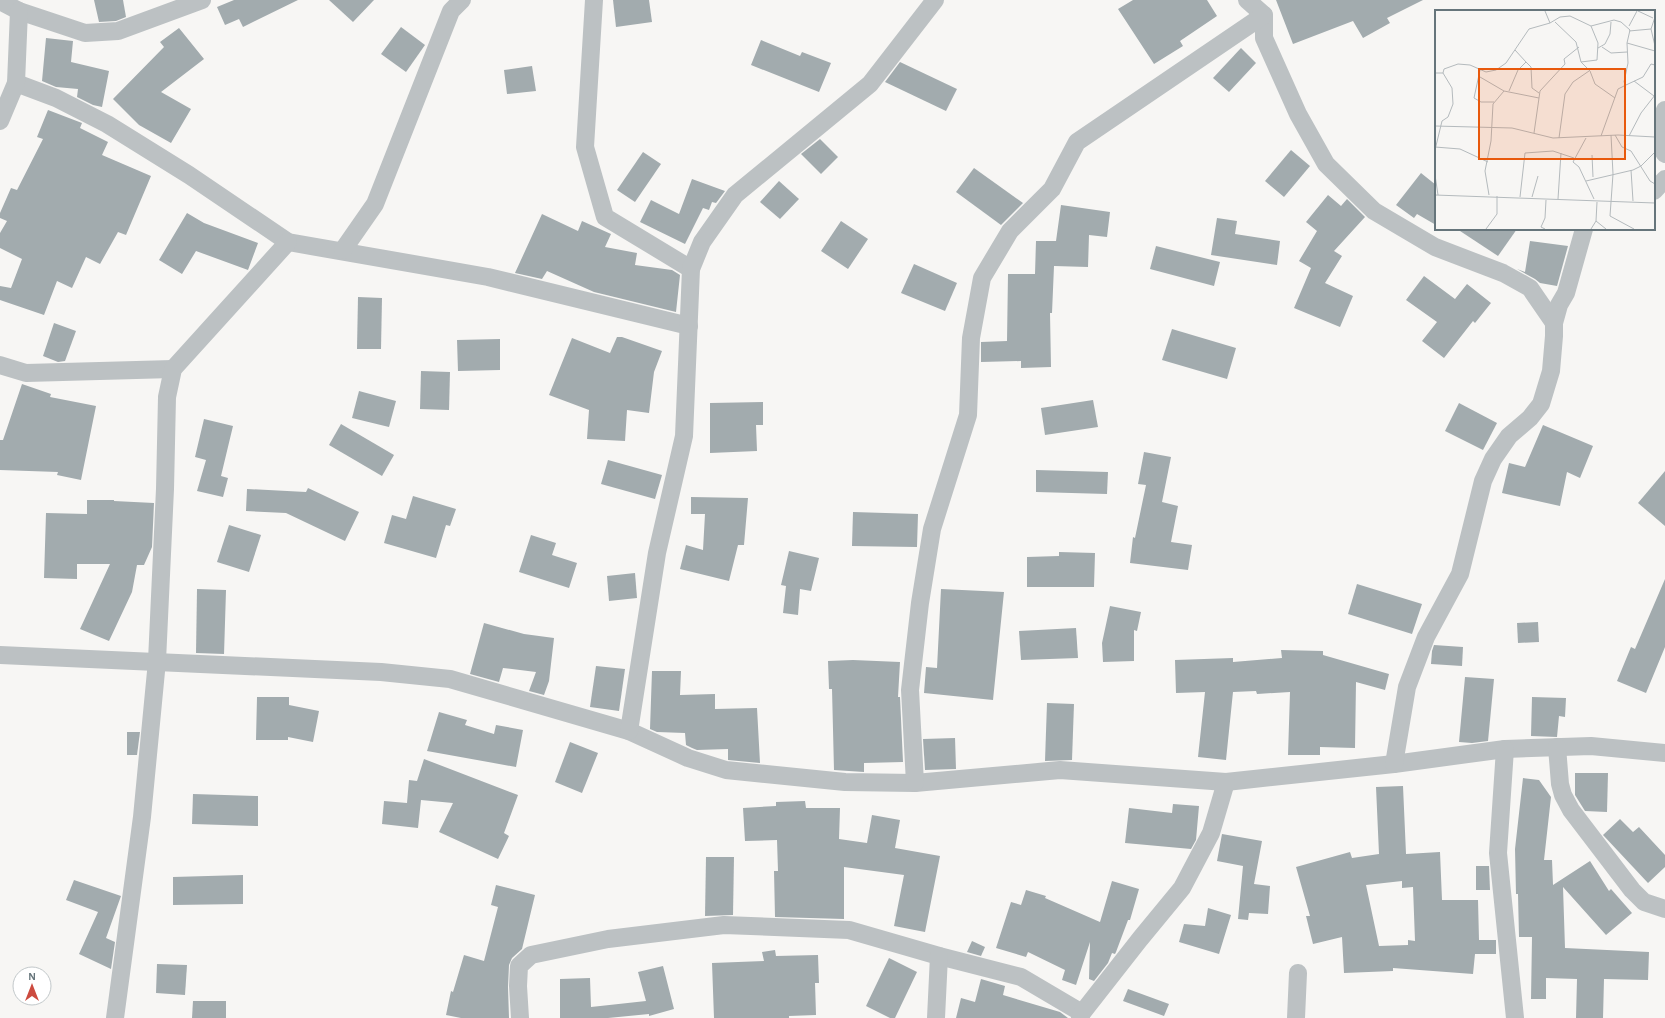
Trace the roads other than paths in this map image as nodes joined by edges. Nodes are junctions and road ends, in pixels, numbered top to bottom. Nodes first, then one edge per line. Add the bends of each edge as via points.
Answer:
1 (202, 0) edge
2 (462, 0) edge
3 (594, 0) edge
4 (934, 0) edge
5 (1247, 0) edge
6 (0, 1) edge
7 (19, 11) junction
8 (1264, 15) junction
9 (16, 83) junction
10 (1665, 110) edge
11 (0, 121) edge
12 (1665, 154) edge
13 (1665, 179) edge
14 (1655, 190) edge
15 (1584, 230) edge
16 (288, 242) junction
17 (343, 250) junction
18 (692, 269) junction
19 (1554, 323) junction
20 (689, 326) junction
21 (0, 365) edge
22 (173, 369) junction
23 (0, 655) edge
24 (157, 661) junction
25 (629, 731) junction
26 (1557, 747) junction
27 (1505, 749) junction
28 (1665, 753) edge
29 (1394, 764) junction
30 (1226, 782) junction
31 (915, 783) junction
32 (1665, 909) edge
33 (939, 956) junction
34 (1298, 973) dead end
35 (1081, 1016) edge
36 (115, 1018) edge
37 (520, 1018) edge
38 (936, 1018) edge
39 (1296, 1018) edge
40 (1515, 1018) edge

1 - 7 street via 118,31 91,33 84,33
2 - 17 street via 451,11 375,204
3 - 18 street via 586,147 605,217
4 - 18 street via 870,84 735,195 702,242
5 - 8 street
6 - 7 street
7 - 9 street
8 - 19 street via 1264,38 1298,114 1326,164 1374,211 1435,247 1503,273 1530,288
8 - 31 street via 1077,142 1052,189 1010,231 982,278 971,338 968,415 932,529 920,603 910,690
9 - 11 street
9 - 16 street via 56,98 107,124 189,175
10 - 12 street via 1655,138
13 - 14 street
15 - 19 street via 1566,293 1559,305
16 - 17 street
16 - 22 street
17 - 20 street via 488,277
18 - 20 street
19 - 29 street via 1551,372 1541,404 1530,418 1509,436 1493,459 1483,481 1460,574 1426,637 1407,687
20 - 25 street via 684,436 657,553
21 - 22 street via 26,373
22 - 24 street via 167,397
23 - 24 street
24 - 25 street via 381,672 450,679
24 - 36 street via 142,817
25 - 31 street via 688,758 726,770 845,782
26 - 27 street
26 - 28 street via 1591,746
26 - 32 street via 1560,784 1571,810 1632,890 1644,902
27 - 29 street
27 - 40 street via 1498,853
29 - 30 street
30 - 31 street via 1060,770
30 - 35 street via 1211,833 1182,888
33 - 35 street via 1021,977
33 - 37 street via 849,930 724,925 608,939 531,955 519,966
33 - 38 street
34 - 39 street

